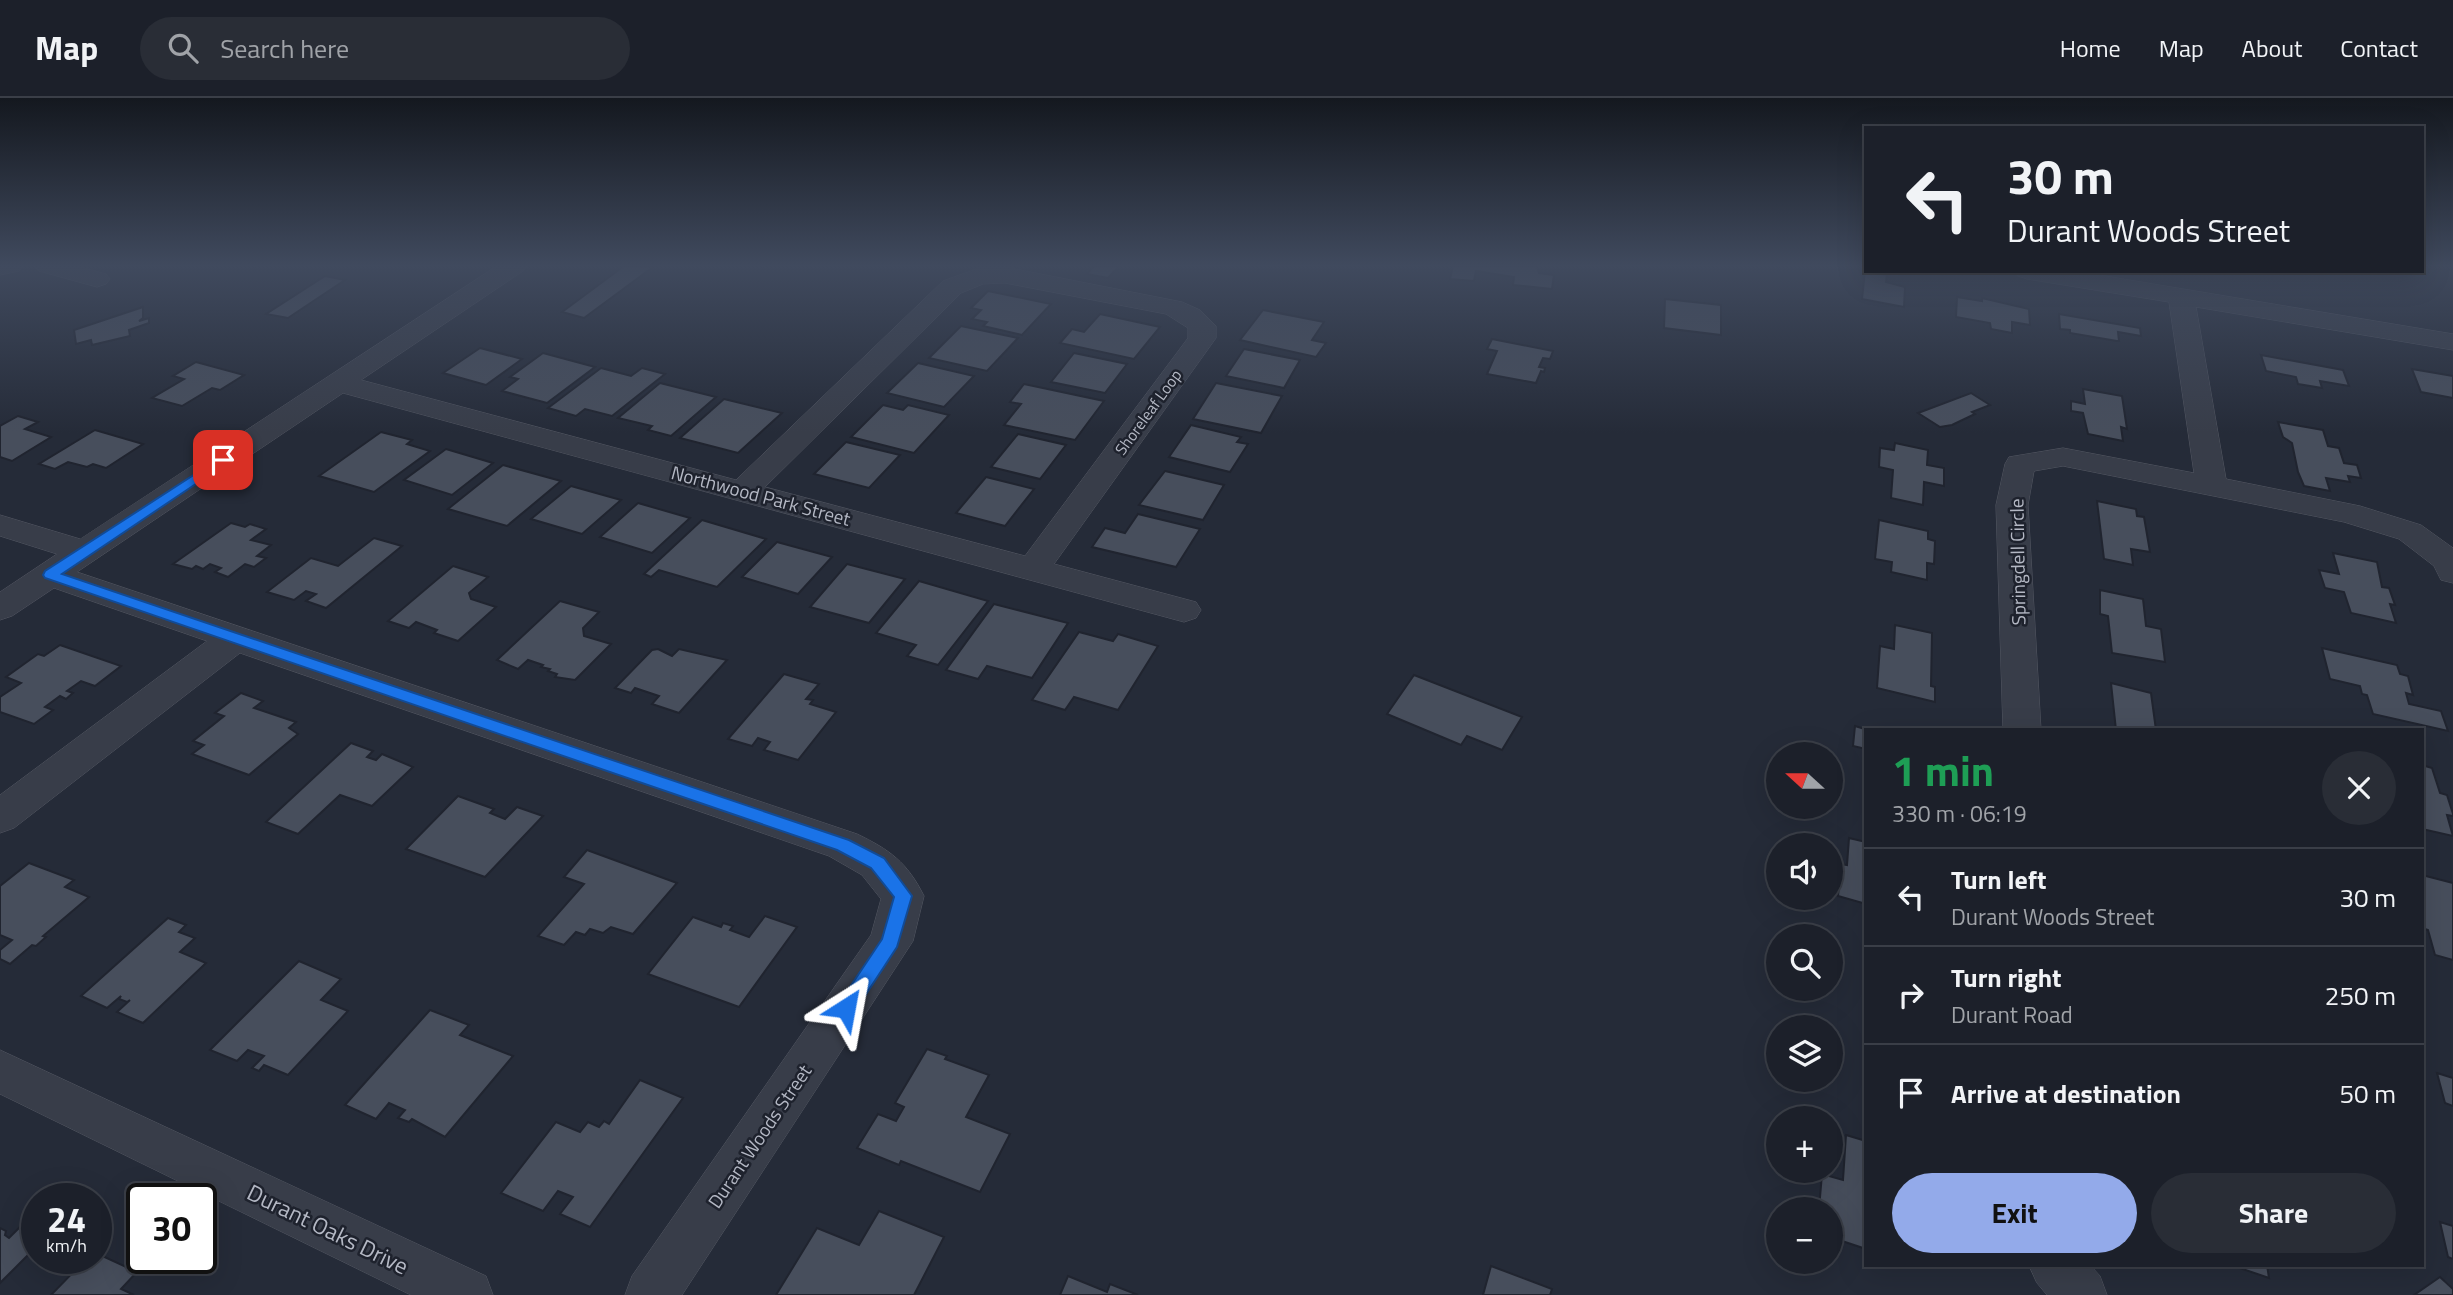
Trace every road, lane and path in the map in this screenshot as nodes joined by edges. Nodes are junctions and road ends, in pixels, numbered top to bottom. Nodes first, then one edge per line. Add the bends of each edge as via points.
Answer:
1 (430, 322) edge
2 (916, 322) edge
3 (1197, 322) edge
4 (2185, 322) edge
5 (2331, 322) edge
6 (2453, 342) edge
7 (338, 383) junction
8 (2212, 486) junction
9 (743, 491) junction
10 (0, 525) edge
11 (85, 552) junction
12 (1032, 569) junction
13 (2453, 572) edge
14 (50, 575) junction
15 (0, 608) edge
16 (1184, 610) dead end
17 (235, 638) junction
18 (2022, 728) edge
19 (0, 817) edge
20 (0, 1071) edge
21 (2057, 1267) edge
22 (467, 1295) edge
23 (652, 1295) edge
24 (2081, 1295) edge

1 - 7 street
2 - 9 street, Shoreleaf Loop
3 - 12 street, Shoreleaf Loop via 1202,338
4 - 8 street
5 - 6 street
7 - 9 street, Northwood Park Street
7 - 11 street
8 - 13 street, Springdell Circle via 2349,513 2410,532 2449,561
8 - 18 street, Springdell Circle via 2063,457 2020,464 2012,505
9 - 12 street, Northwood Park Street
10 - 11 street
11 - 14 street
12 - 16 street, Northwood Park Street
14 - 15 street
14 - 17 street, Durant Woods Street
17 - 19 street
17 - 23 street, Durant Woods Street via 843,845 877,863 903,896 891,941
20 - 22 street, Durant Oaks Drive
21 - 24 street

